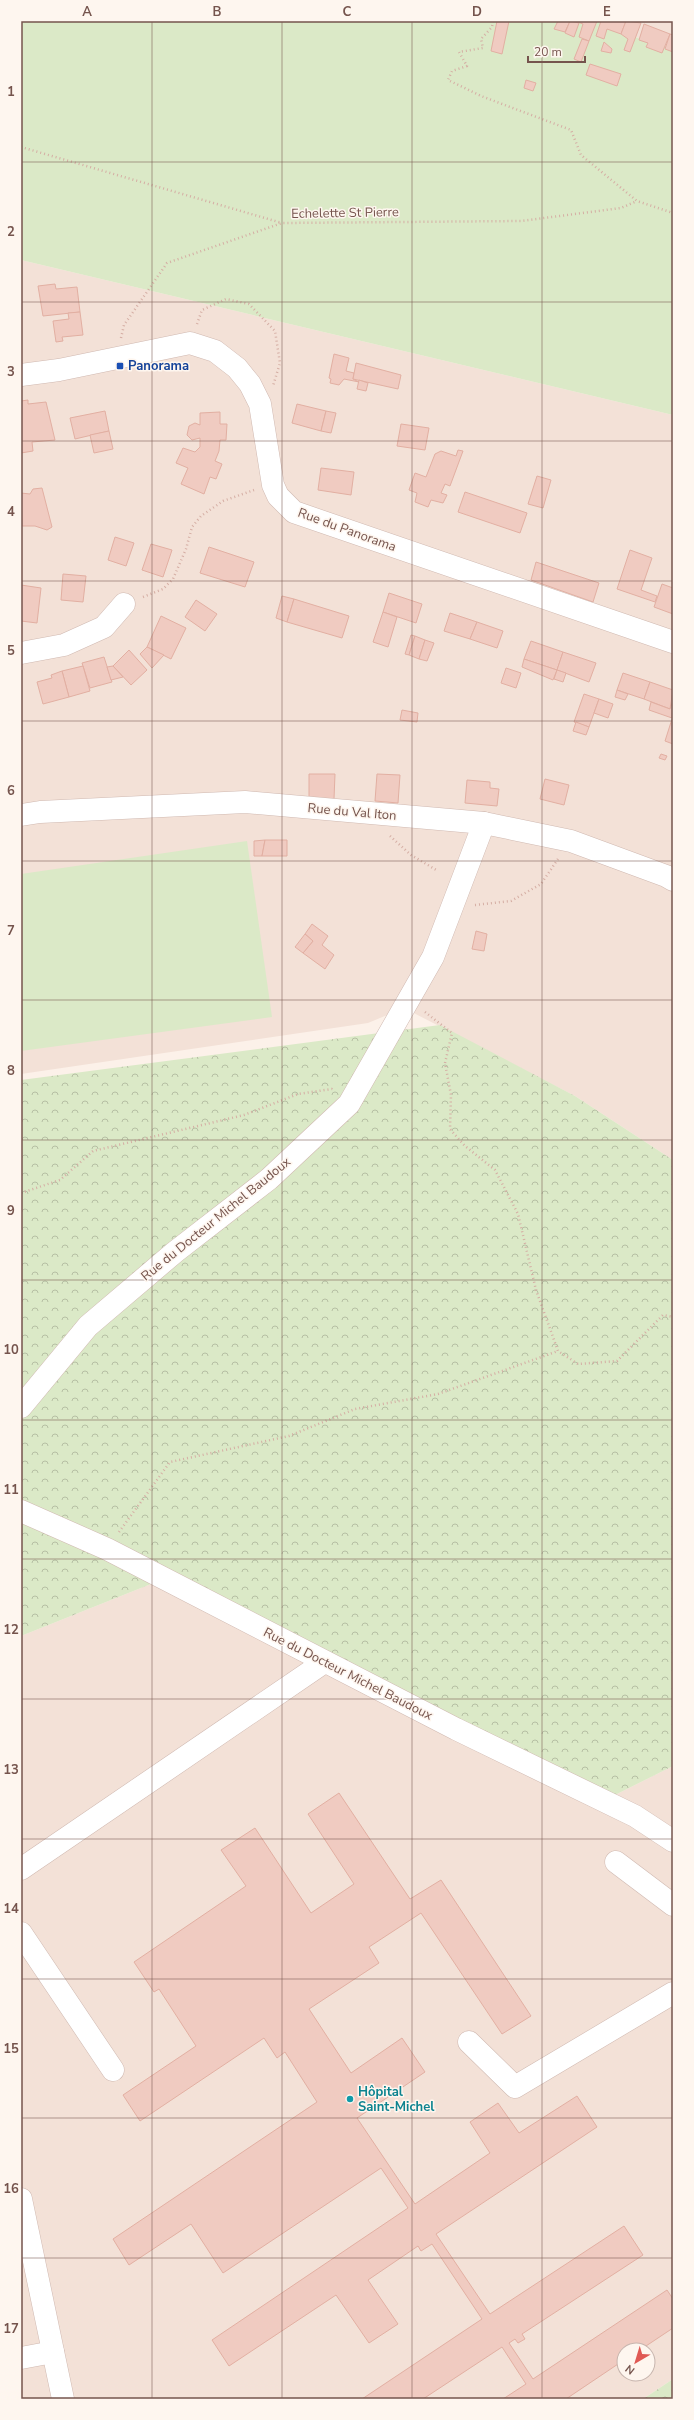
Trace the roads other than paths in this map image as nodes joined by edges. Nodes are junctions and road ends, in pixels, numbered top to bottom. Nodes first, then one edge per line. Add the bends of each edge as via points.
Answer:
1 (21, 375) edge
2 (124, 604) road end
3 (673, 642) edge
4 (21, 653) edge
5 (27, 812) edge
6 (484, 823) junction
7 (673, 880) edge
8 (21, 1407) edge
9 (21, 1512) edge
10 (323, 1663) junction
11 (673, 1841) edge
12 (616, 1862) dead end
13 (21, 1869) edge
14 (673, 1905) edge
15 (21, 1933) edge
16 (673, 1993) edge
17 (469, 2042) dead end
18 (114, 2070) dead end
19 (22, 2208) edge
20 (54, 2352) junction
21 (21, 2358) edge
22 (63, 2399) edge

1 - 3 street, Rue du Panorama via 59,370 190,343 215,351 237,368 250,384 260,404 272,481 278,496 294,512
2 - 4 street via 104,627 64,645
5 - 6 street, Rue du Val Iton via 244,802
6 - 7 street, Rue du Val Iton via 571,841
6 - 8 street, Rue du Docteur Michel Baudoux via 433,957 349,1104 269,1179 175,1252 88,1326
9 - 10 street, Rue du Docteur Michel Baudoux via 107,1549
10 - 11 street, Rue du Docteur Michel Baudoux via 636,1816
10 - 13 street
12 - 14 street
15 - 18 street
16 - 17 street via 515,2087
19 - 20 street via 37,2303
20 - 21 street
20 - 22 street

